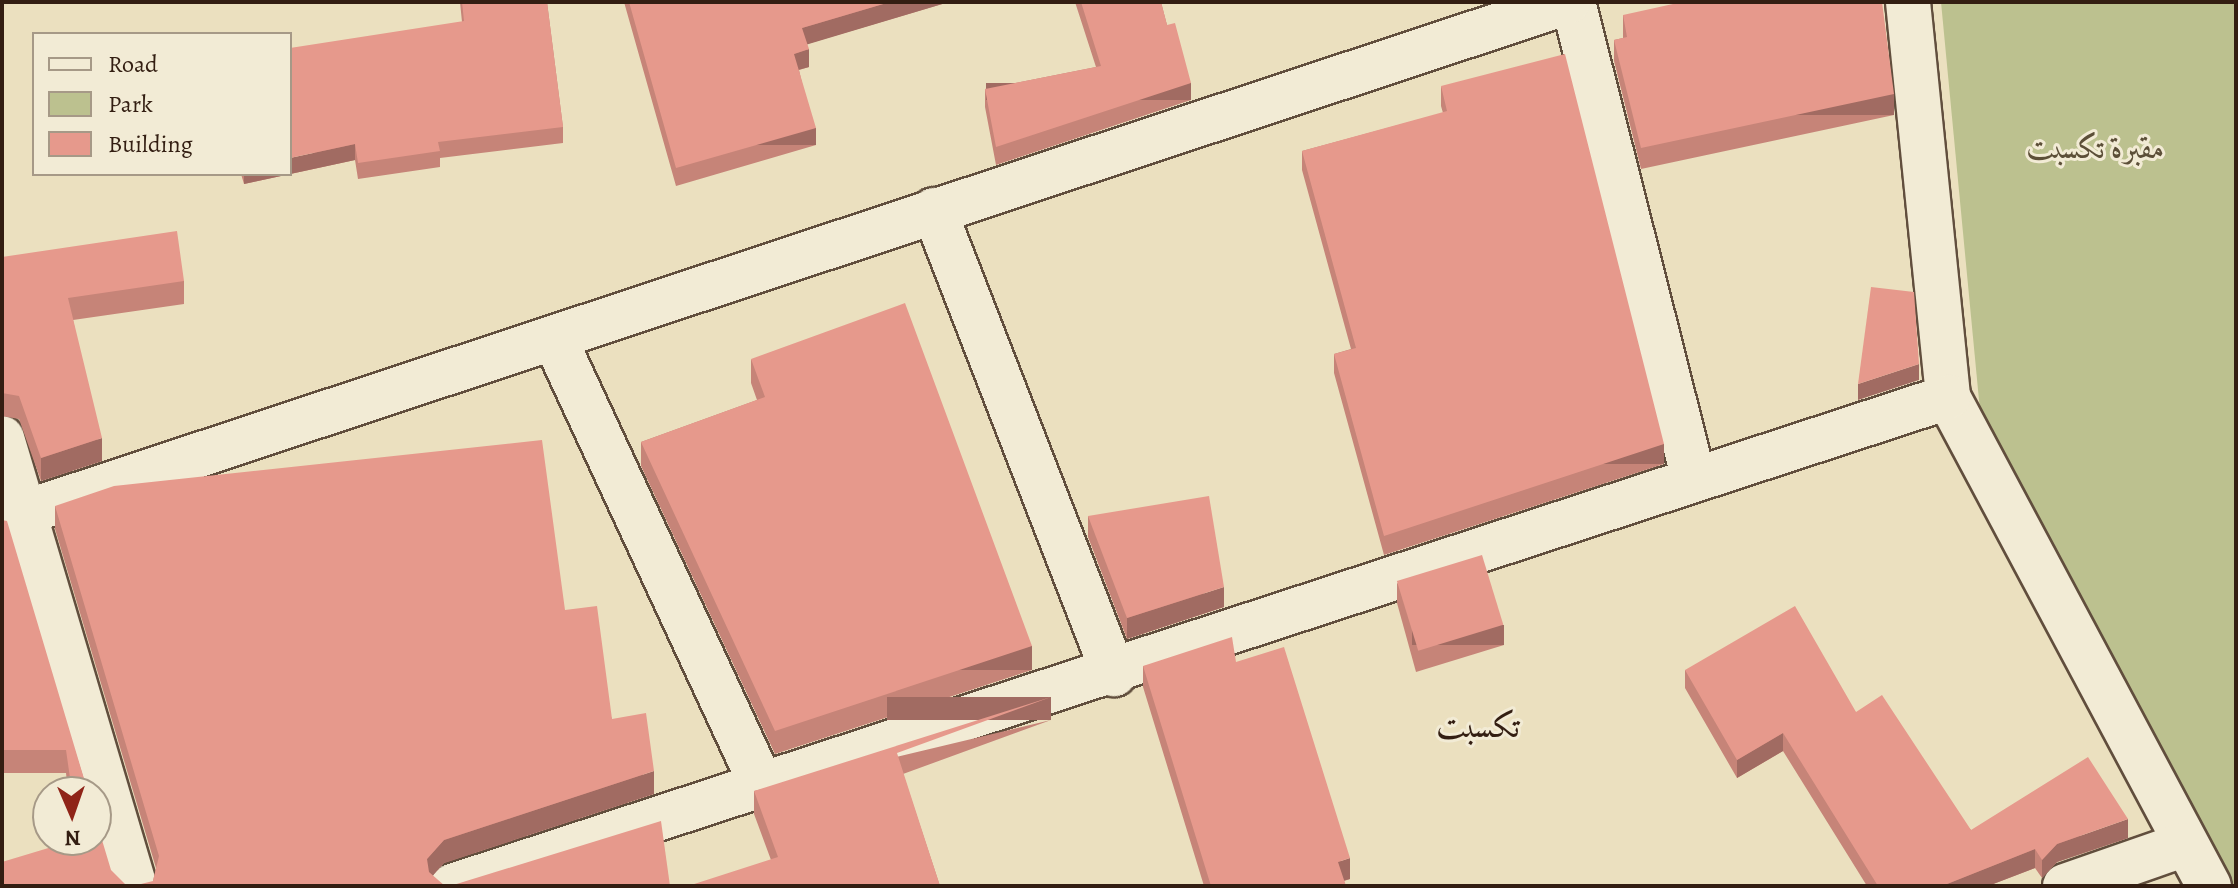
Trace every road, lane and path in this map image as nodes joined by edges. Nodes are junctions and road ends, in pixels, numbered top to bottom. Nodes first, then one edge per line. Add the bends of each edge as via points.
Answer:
1 (1571, 2) edge
2 (1908, 2) edge
3 (934, 210) junction
4 (556, 342) junction
5 (1948, 397) junction
6 (2, 438) edge
7 (1694, 480) junction
8 (11, 517) edge
9 (1114, 674) junction
10 (761, 783) junction
11 (2183, 845) junction
12 (135, 886) edge
13 (452, 886) edge
14 (2065, 886) edge
15 (2209, 886) edge

1 - 3 street
1 - 7 street
2 - 5 street
3 - 4 street
3 - 9 street
4 - 8 street
4 - 10 street
5 - 7 street
5 - 11 street
6 - 8 street
7 - 9 street
8 - 12 street
9 - 10 street
10 - 13 street
11 - 14 street
11 - 15 street

